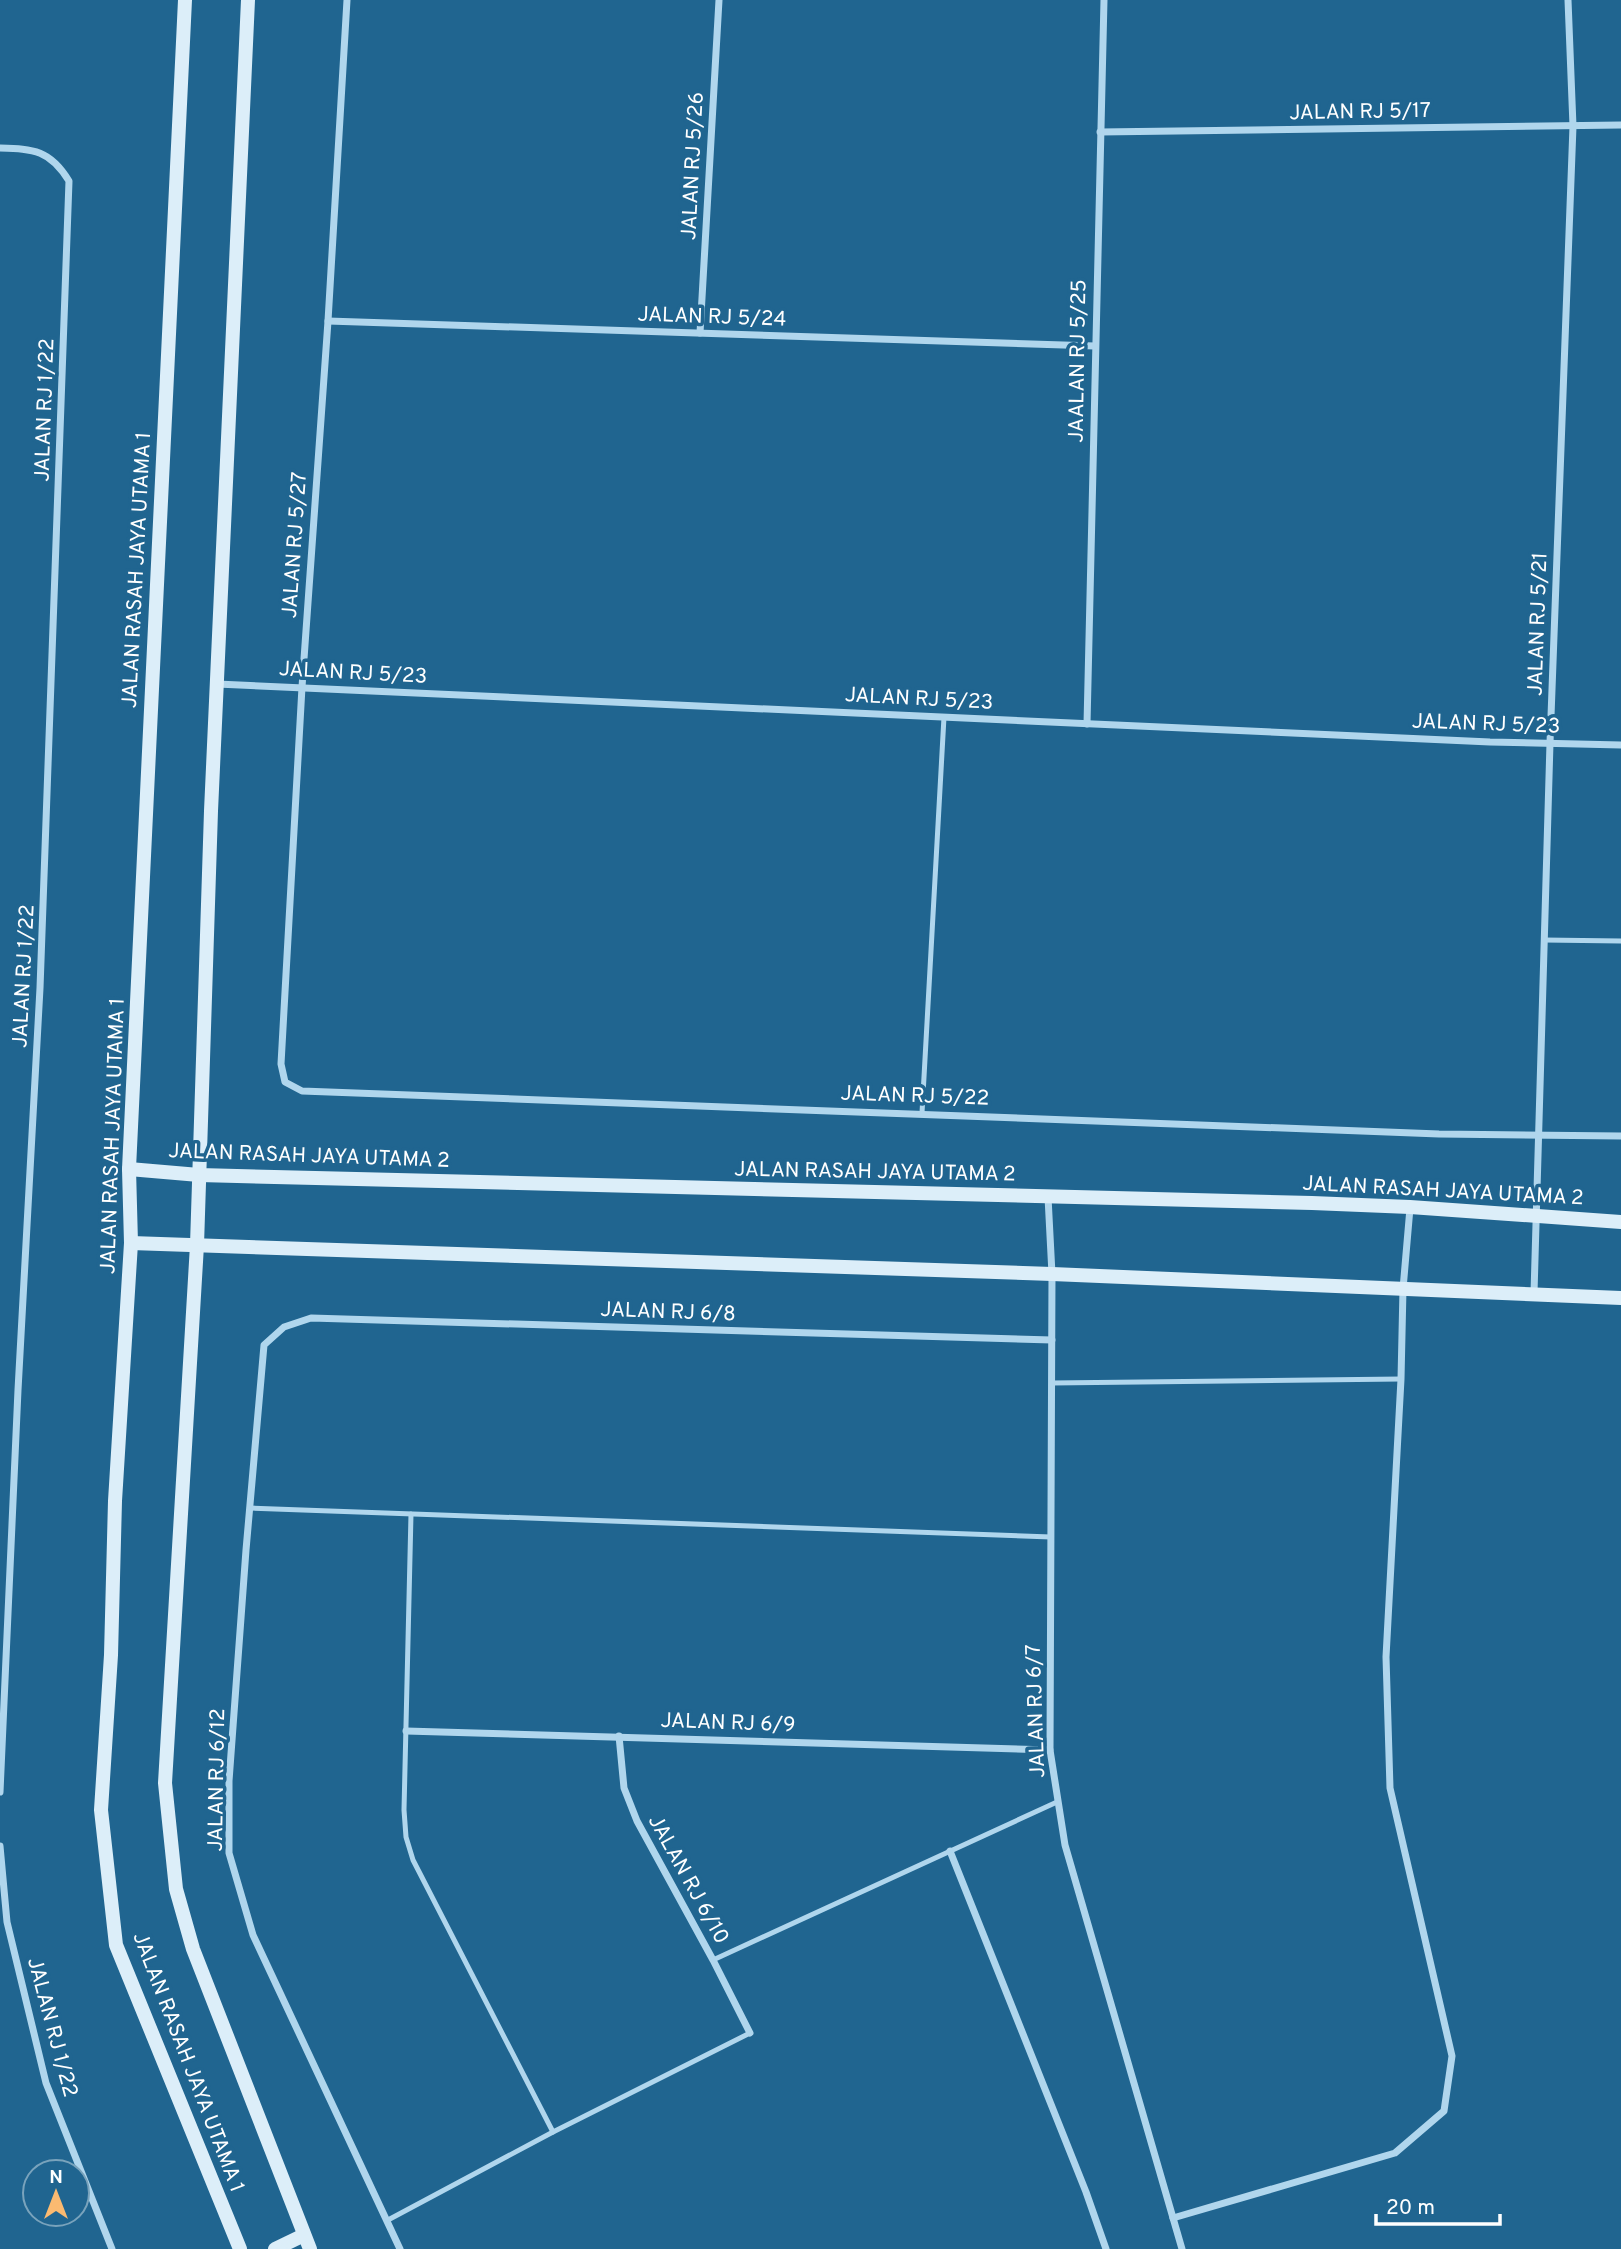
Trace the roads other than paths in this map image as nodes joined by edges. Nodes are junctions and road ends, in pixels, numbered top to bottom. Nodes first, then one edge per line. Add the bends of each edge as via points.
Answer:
1 (186, 0) edge
2 (248, 0) edge
3 (347, 0) edge
4 (719, 0) edge
5 (1104, 0) edge
6 (1568, 0) edge
7 (1621, 125) edge
8 (1573, 126) junction
9 (1100, 132) junction
10 (0, 148) edge
11 (328, 321) junction
12 (700, 333) junction
13 (1095, 346) junction
14 (216, 684) junction
15 (302, 687) junction
16 (944, 717) junction
17 (1087, 723) junction
18 (1550, 743) junction
19 (1621, 745) edge
20 (1544, 940) junction
21 (1621, 941) edge
22 (293, 1088) joint
23 (922, 1113) junction
24 (1537, 1135) junction
25 (1621, 1136) edge
26 (129, 1169) junction
27 (199, 1175) junction
28 (1048, 1197) junction
29 (1410, 1207) junction
30 (1537, 1215) junction
31 (1621, 1222) edge
32 (131, 1243) junction
33 (197, 1245) junction
34 (1052, 1274) junction
35 (1403, 1289) junction
36 (1534, 1293) junction
37 (1621, 1298) edge
38 (284, 1327) joint
39 (1052, 1340) junction
40 (1401, 1379) junction
41 (1052, 1383) junction
42 (250, 1508) junction
43 (411, 1514) junction
44 (1051, 1537) junction
45 (406, 1731) junction
46 (619, 1736) junction
47 (1050, 1750) junction
48 (0, 1792) edge
49 (1057, 1802) junction
50 (0, 1846) edge
51 (950, 1852) junction
52 (713, 1960) junction
53 (750, 2032) joint
54 (553, 2132) junction
55 (1173, 2218) junction
56 (388, 2220) junction
57 (307, 2242) edge
58 (112, 2249) edge
59 (240, 2249) edge
60 (275, 2249) edge
61 (400, 2249) edge
62 (1106, 2249) edge
63 (1182, 2249) edge

1 - 26 main road, JALAN RASAH JAYA UTAMA 1
2 - 14 main road, JALAN RASAH JAYA UTAMA 1
3 - 11 street, JALAN RJ 5/27
4 - 12 street, JALAN RJ 5/26
5 - 9 street, JAALAN RJ 5/25
6 - 8 street, JALAN RJ 5/21
7 - 8 street, JALAN RJ 5/17
8 - 9 street, JALAN RJ 5/17
8 - 18 street, JALAN RJ 5/21
9 - 13 street, JAALAN RJ 5/25
10 - 48 street, JALAN RJ 1/22 via 41,152 59,165 69,181 40,988
11 - 12 street, JALAN RJ 5/24
11 - 15 street, JALAN RJ 5/27
12 - 13 street, JALAN RJ 5/24
13 - 17 street, JAALAN RJ 5/25
14 - 15 street, JALAN RJ 5/23
14 - 27 main road, JALAN RASAH JAYA UTAMA 1
15 - 16 street, JALAN RJ 5/23
15 - 22 street, JALAN RJ 5/27 via 281,1064 285,1082
16 - 17 street, JALAN RJ 5/23
16 - 23 lane
17 - 18 street, JALAN RJ 5/23
18 - 19 street, JALAN RJ 5/23
18 - 20 street, JALAN RJ 5/21
20 - 21 lane
20 - 24 street, JALAN RJ 5/21
22 - 23 street, JALAN RJ 5/22
23 - 24 street, JALAN RJ 5/22
24 - 25 street, JALAN RJ 5/22
24 - 30 street, JALAN RJ 5/21
26 - 27 main road, JALAN RASAH JAYA UTAMA 2
26 - 32 main road, JALAN RASAH JAYA UTAMA 1
27 - 28 main road, JALAN RASAH JAYA UTAMA 2
27 - 33 main road, JALAN RASAH JAYA UTAMA 1
28 - 29 main road, JALAN RASAH JAYA UTAMA 2
28 - 34 street, JALAN RJ 6/7
29 - 30 main road, JALAN RASAH JAYA UTAMA 2
29 - 35 street
30 - 31 main road, JALAN RASAH JAYA UTAMA 2
30 - 36 street, JALAN RJ 5/21
32 - 33 main road
32 - 59 main road, JALAN RASAH JAYA UTAMA 1 via 101,1810 116,1945
33 - 34 main road
33 - 57 main road, JALAN RASAH JAYA UTAMA 1 via 165,1783 176,1889 193,1949
34 - 35 main road
34 - 39 street, JALAN RJ 6/7
35 - 36 main road
35 - 40 street
36 - 37 main road
38 - 39 street, JALAN RJ 6/8 via 311,1318
38 - 42 street, JALAN RJ 6/12 via 264,1345
39 - 41 street, JALAN RJ 6/7
40 - 41 lane
40 - 55 street via 1386,1657 1390,1788 1452,2056 1444,2111 1395,2153
41 - 44 street, JALAN RJ 6/7
42 - 43 lane
42 - 56 street, JALAN RJ 6/12 via 229,1781 229,1853 253,1935
43 - 44 lane
43 - 45 lane
44 - 47 street, JALAN RJ 6/7
45 - 46 street, JALAN RJ 6/9
45 - 54 lane via 404,1810 413,1860
46 - 47 street, JALAN RJ 6/9
46 - 52 street, JALAN RJ 6/10 via 624,1788 637,1821
47 - 49 street, JALAN RJ 6/7
49 - 51 lane
49 - 55 street, JALAN RJ 6/7 via 1065,1845
50 - 58 street, JALAN RJ 1/22 via 7,1922 46,2082
51 - 52 lane
51 - 62 street
52 - 53 street, JALAN RJ 6/10
53 - 54 lane
54 - 56 lane
55 - 63 street, JALAN RJ 6/7
56 - 61 street, JALAN RJ 6/12
57 - 60 main road

